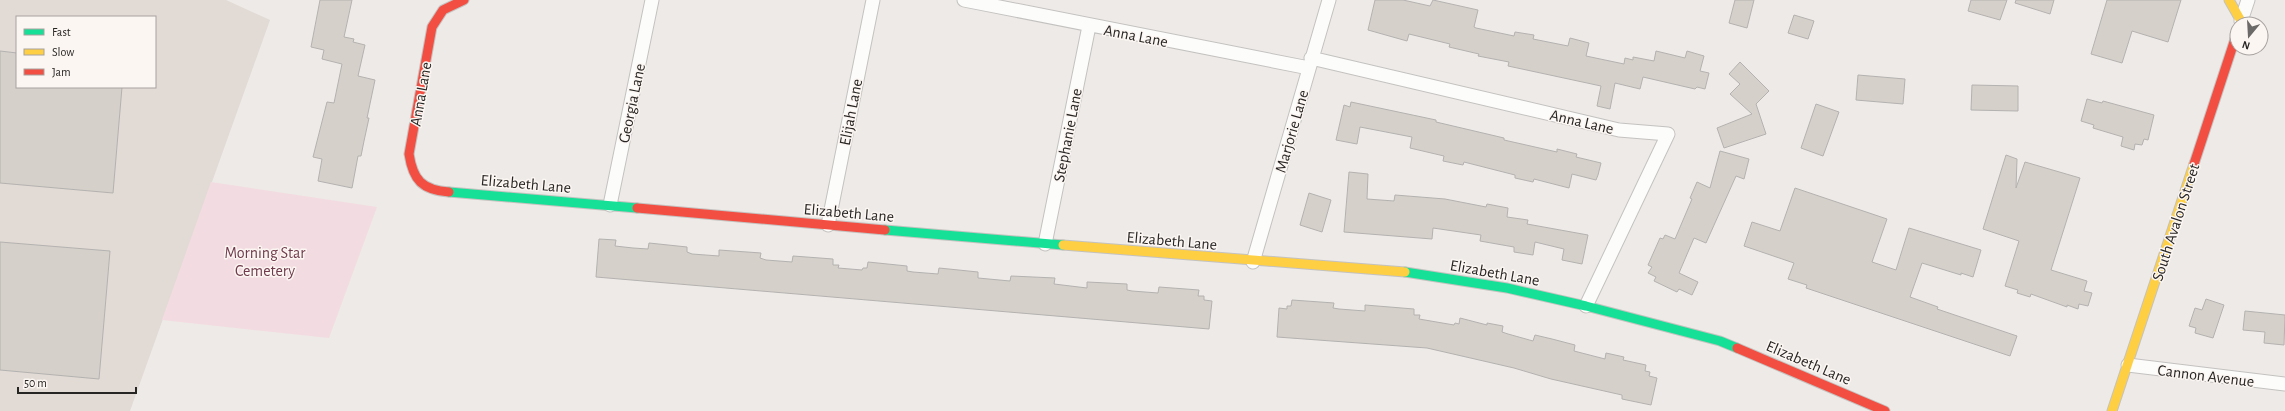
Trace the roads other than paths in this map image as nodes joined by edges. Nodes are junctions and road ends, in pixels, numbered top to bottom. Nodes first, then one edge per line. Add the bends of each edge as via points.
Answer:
1 (464, 0) edge
2 (652, 0) edge
3 (873, 0) edge
4 (964, 0) edge
5 (1329, 0) edge
6 (2229, 0) edge
7 (2248, 0) edge
8 (2235, 16) edge
9 (2242, 16) edge
10 (1089, 26) junction
11 (2229, 56) edge
12 (1310, 63) junction
13 (436, 191) joint
14 (610, 206) junction
15 (828, 225) junction
16 (1045, 244) junction
17 (1253, 262) junction
18 (1586, 306) junction
19 (2128, 365) junction
20 (2285, 384) edge
21 (1885, 411) edge
22 (2112, 411) edge

1 - 13 street, Anna Lane via 443,10 432,27 409,154 411,172 421,184
2 - 14 street, Georgia Lane
3 - 15 street, Elijah Lane
4 - 10 street, Anna Lane
5 - 12 street, Marjorie Lane
6 - 8 street
7 - 9 street, South Avalon Street
10 - 12 street, Anna Lane
10 - 16 street, Stephanie Lane
11 - 19 street, South Avalon Street
12 - 17 street, Marjorie Lane
12 - 18 street, Anna Lane via 1619,130 1668,134
13 - 14 street, Elizabeth Lane
14 - 15 street, Elizabeth Lane
15 - 16 street, Elizabeth Lane
16 - 17 street, Elizabeth Lane
17 - 18 street, Elizabeth Lane via 1402,272 1507,288
18 - 21 street, Elizabeth Lane via 1720,341
19 - 20 street, Cannon Avenue
19 - 22 street, South Avalon Street

